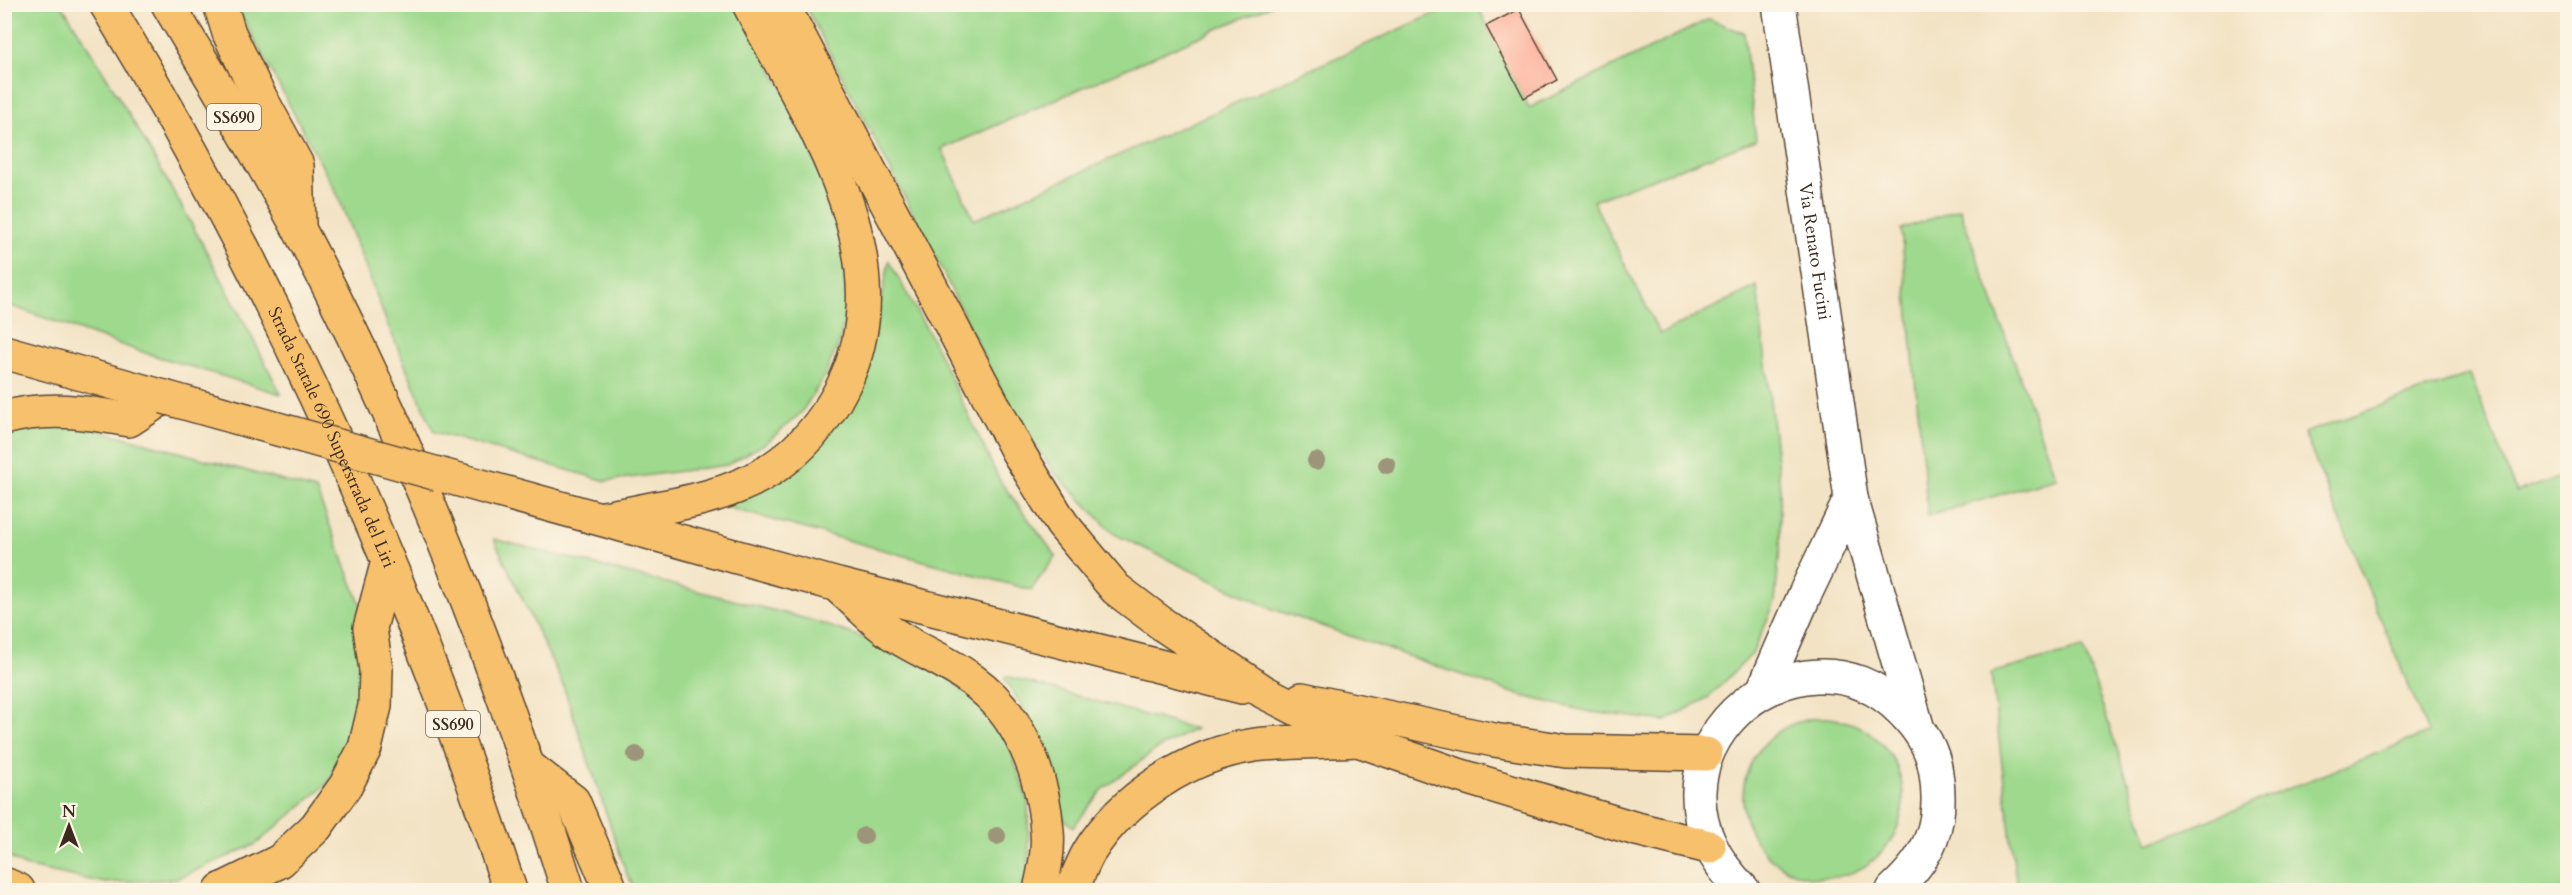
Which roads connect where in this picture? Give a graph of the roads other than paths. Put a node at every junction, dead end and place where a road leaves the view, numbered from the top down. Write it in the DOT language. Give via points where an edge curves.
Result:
graph roads {
  1 [pos="106,4"];
  2 [pos="168,4"];
  3 [pos="220,4"];
  4 [pos="749,4"];
  5 [pos="782,4"];
  6 [pos="1779,4"];
  7 [pos="299,229"];
  8 [pos="4,352"];
  9 [pos="164,397"];
  10 [pos="4,418"];
  11 [pos="1851,498"];
  12 [pos="598,519"];
  13 [pos="388,561"];
  14 [pos="838,585"];
  15 [pos="1763,691"];
  16 [pos="1264,692"];
  17 [pos="1917,726"];
  18 [pos="1358,740"];
  19 [pos="1706,754"];
  20 [pos="530,767"];
  21 [pos="1709,847"];
  22 [pos="4,884"];
  23 [pos="1909,884"];
  24 [pos="18,891"];
  25 [pos="221,891"];
  26 [pos="510,891"];
  27 [pos="568,891"];
  28 [pos="611,891"];
  29 [pos="1040,891"];
  30 [pos="1072,891"];
  31 [pos="1743,891"];
  1 -- 13 [label="highway, Strada Statale 690 Superstrada del Liri / SS690" via="234,232"];
  2 -- 7 [label="highway, SS690"];
  3 -- 7 [label="highway" via="254,86 297,165"];
  4 -- 12 [label="highway" via="833,167 856,230 866,291 852,369 831,410 807,441 769,471 682,502"];
  5 -- 16 [label="highway" via="976,375 1062,524 1116,589"];
  6 -- 11 [label="street, Via Renato Fucini"];
  7 -- 20 [label="highway, SS690" via="397,430"];
  8 -- 9 [label="highway"];
  9 -- 10 [label="highway" via="129,420 78,411"];
  9 -- 12 [label="highway, bridge"];
  11 -- 15 [label="street"];
  11 -- 17 [label="street, Via Renato Fucini"];
  12 -- 14 [label="highway"];
  13 -- 25 [label="highway" via="370,628 376,670 375,706 365,748 346,785 316,827 280,861"];
  13 -- 26 [label="highway, Strada Statale 690 Superstrada del Liri / SS690" via="474,781"];
  14 -- 16 [label="highway"];
  14 -- 29 [label="highway" via="892,634 975,681 999,705 1025,743 1041,787 1048,833"];
  15 -- 17 [label="street" via="1795,679 1830,677 1863,685 1893,701"];
  15 -- 19 [label="street" via="1739,707"];
  16 -- 18 [label="highway"];
  16 -- 19 [label="highway" via="1494,740 1566,751"];
  17 -- 23 [label="street" via="1934,760 1940,798 1934,836"];
  18 -- 21 [label="highway" via="1458,775 1652,834"];
  18 -- 30 [label="highway" via="1254,745 1173,775 1143,794 1102,835"];
  19 -- 21 [label="street" via="1699,796 1700,817"];
  20 -- 27 [label="highway, SS690"];
  20 -- 28 [label="highway" via="573,801"];
  21 -- 31 [label="street"];
  22 -- 24 [label="highway"];
}
